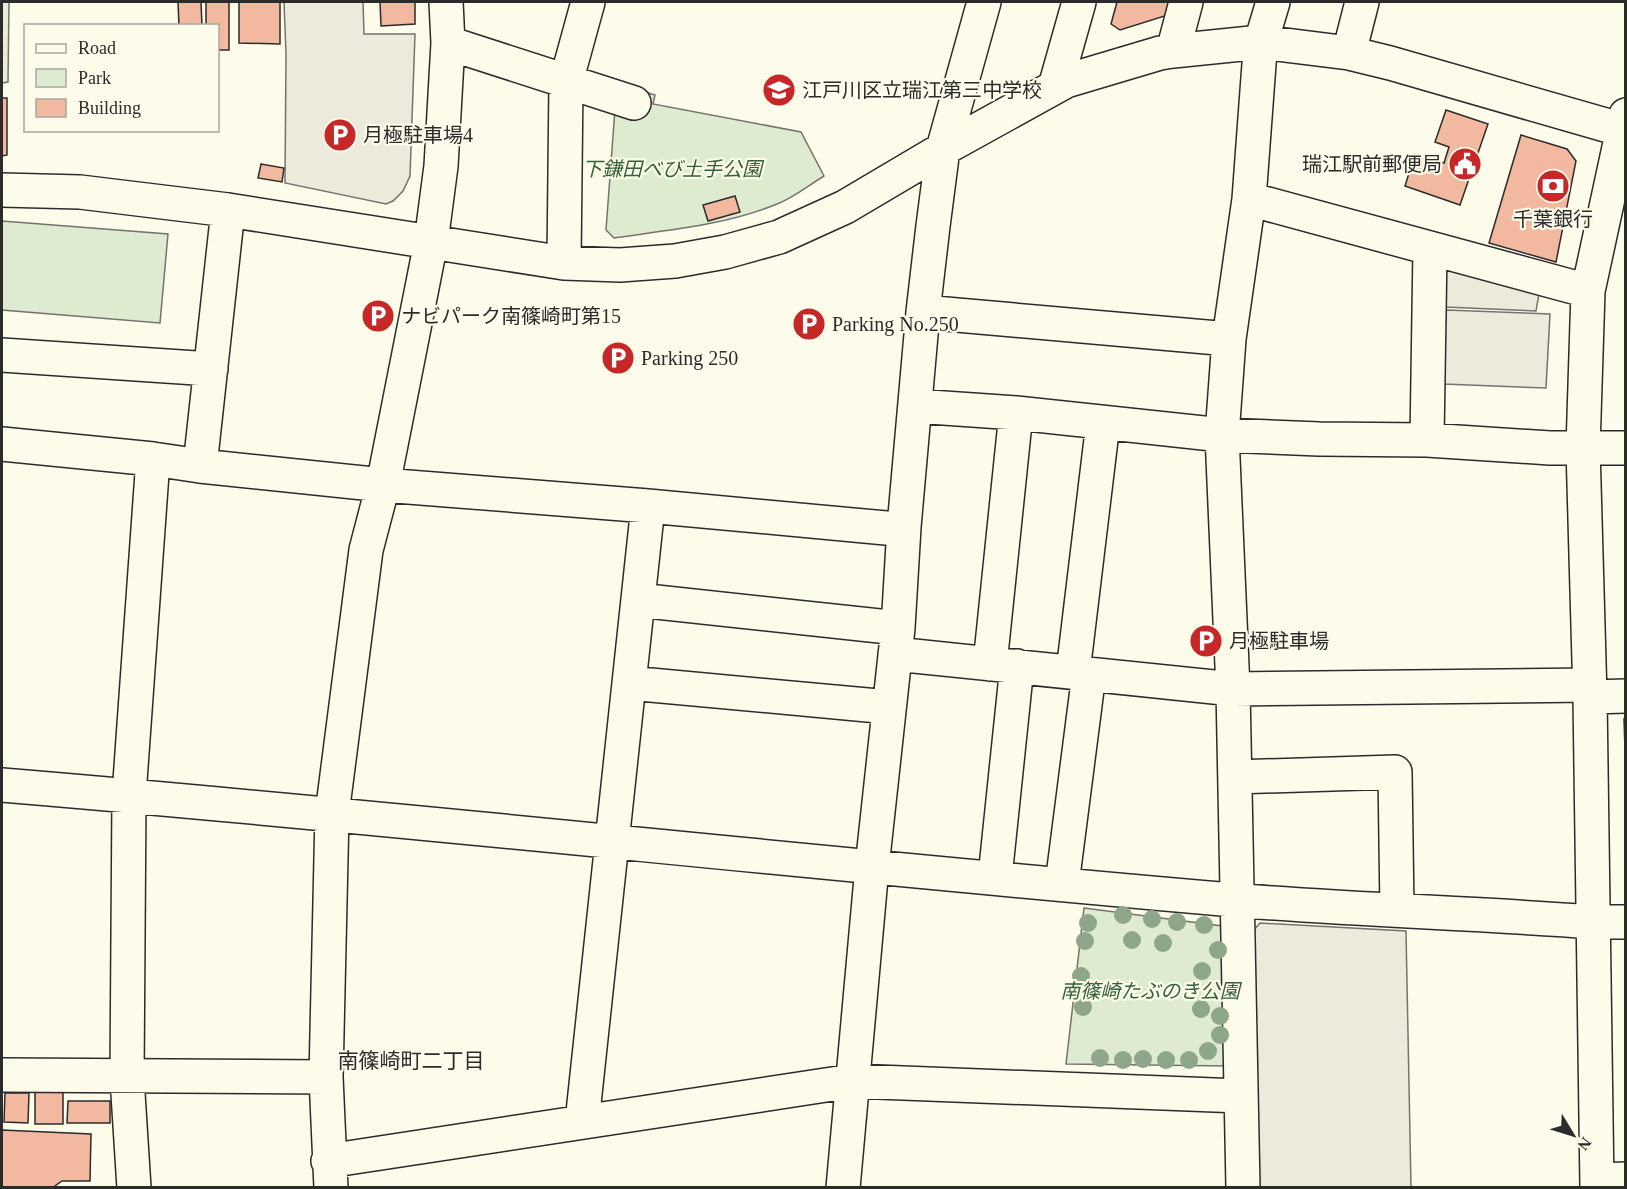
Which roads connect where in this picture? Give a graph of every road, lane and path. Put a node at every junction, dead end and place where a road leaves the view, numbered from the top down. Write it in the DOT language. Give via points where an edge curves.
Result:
graph roads {
  1 [pos="446,2"];
  2 [pos="588,2"];
  3 [pos="984,2"];
  4 [pos="1079,2"];
  5 [pos="1186,2"];
  6 [pos="1273,2"];
  7 [pos="1362,2"];
  8 [pos="1262,42"];
  9 [pos="448,43"];
  10 [pos="1173,51"];
  11 [pos="1349,53"];
  12 [pos="566,82"];
  13 [pos="1055,87"];
  14 [pos="634,103"];
  15 [pos="1624,125"];
  16 [pos="943,149"];
  17 [pos="2,190"];
  18 [pos="1249,199"];
  19 [pos="228,210"];
  20 [pos="431,242"];
  21 [pos="1430,249"];
  22 [pos="564,263"];
  23 [pos="1588,291"];
  24 [pos="923,312"];
  25 [pos="1229,339"];
  26 [pos="2,355"];
  27 [pos="211,369"];
  28 [pos="915,406"];
  29 [pos="1016,413"];
  30 [pos="1103,423"];
  31 [pos="1222,435"];
  32 [pos="1427,440"];
  33 [pos="2,444"];
  34 [pos="1583,448"];
  35 [pos="1626,448"];
  36 [pos="153,459"];
  37 [pos="200,466"];
  38 [pos="382,485"];
  39 [pos="648,506"];
  40 [pos="904,527"];
  41 [pos="638,600"];
  42 [pos="896,641"];
  43 [pos="1003,665"];
  44 [pos="1081,673"];
  45 [pos="629,683"];
  46 [pos="1233,689"];
  47 [pos="1590,691"];
  48 [pos="1626,696"];
  49 [pos="889,707"];
  50 [pos="1235,777"];
  51 [pos="2,785"];
  52 [pos="129,795"];
  53 [pos="332,814"];
  54 [pos="612,842"];
  55 [pos="872,867"];
  56 [pos="995,878"];
  57 [pos="1062,884"];
  58 [pos="1237,901"];
  59 [pos="1397,910"];
  60 [pos="1610,922"];
  61 [pos="2,1075"];
  62 [pos="127,1077"];
  63 [pos="326,1077"];
  64 [pos="852,1081"];
  65 [pos="1240,1096"];
  66 [pos="582,1122"];
  67 [pos="330,1174"];
  68 [pos="1606,1182"];
  69 [pos="134,1188"];
  70 [pos="843,1188"];
  71 [pos="1243,1188"];
  1 -- 9 [label="street"];
  2 -- 12 [label="street"];
  3 -- 16 [label="street"];
  4 -- 13 [label="street"];
  5 -- 10 [label="street"];
  6 -- 8 [label="street"];
  7 -- 11 [label="street"];
  8 -- 10 [label="street"];
  8 -- 11 [label="street"];
  8 -- 18 [label="street"];
  9 -- 12 [label="street"];
  9 -- 20 [label="street" via="441,166"];
  10 -- 13 [label="street"];
  11 -- 15 [label="street"];
  12 -- 14 [label="street"];
  12 -- 22 [label="street"];
  13 -- 16 [label="street"];
  15 -- 23 [label="street"];
  16 -- 22 [label="street" via="845,207 779,237 675,261 620,265"];
  16 -- 24 [label="street"];
  17 -- 19 [label="street" via="80,192"];
  18 -- 21 [label="street"];
  18 -- 25 [label="street"];
  19 -- 20 [label="street"];
  19 -- 27 [label="street"];
  20 -- 22 [label="street"];
  20 -- 38 [label="street"];
  21 -- 23 [label="street"];
  21 -- 32 [label="street"];
  23 -- 34 [label="street"];
  24 -- 25 [label="street"];
  24 -- 28 [label="street"];
  25 -- 31 [label="street"];
  26 -- 27 [label="street"];
  27 -- 37 [label="street"];
  28 -- 29 [label="street"];
  28 -- 40 [label="street"];
  29 -- 30 [label="street"];
  29 -- 43 [label="street"];
  30 -- 31 [label="street"];
  30 -- 44 [label="street"];
  31 -- 32 [label="street"];
  31 -- 46 [label="street"];
  32 -- 34 [label="street"];
  33 -- 36 [label="street"];
  34 -- 35 [label="street"];
  34 -- 47 [label="street"];
  36 -- 37 [label="street"];
  36 -- 52 [label="street"];
  37 -- 38 [label="street"];
  38 -- 39 [label="street"];
  38 -- 53 [label="street" via="366,550"];
  39 -- 40 [label="street"];
  39 -- 41 [label="street"];
  40 -- 42 [label="street"];
  41 -- 42 [label="street"];
  41 -- 45 [label="street"];
  42 -- 43 [label="street"];
  42 -- 49 [label="street"];
  43 -- 44 [label="street"];
  43 -- 56 [label="street"];
  44 -- 46 [label="street"];
  44 -- 57 [label="street"];
  45 -- 49 [label="street"];
  45 -- 54 [label="street"];
  46 -- 47 [label="street"];
  46 -- 50 [label="street"];
  47 -- 48 [label="street"];
  47 -- 60 [label="street"];
  49 -- 55 [label="street"];
  50 -- 58 [label="street"];
  50 -- 59 [label="street" via="1395,771"];
  51 -- 52 [label="street"];
  52 -- 53 [label="street"];
  52 -- 62 [label="street"];
  53 -- 54 [label="street"];
  53 -- 63 [label="street"];
  54 -- 55 [label="street"];
  54 -- 66 [label="street"];
  55 -- 56 [label="street"];
  55 -- 64 [label="street"];
  56 -- 57 [label="street"];
  57 -- 58 [label="street"];
  58 -- 59 [label="street"];
  58 -- 65 [label="street"];
  59 -- 60 [label="street"];
  60 -- 68 [label="street"];
  61 -- 62 [label="street"];
  62 -- 63 [label="street"];
  62 -- 69 [label="street"];
  63 -- 67 [label="street"];
  64 -- 65 [label="street"];
  64 -- 66 [label="street"];
  64 -- 70 [label="street"];
  65 -- 71 [label="street"];
  66 -- 67 [label="street"];
}
